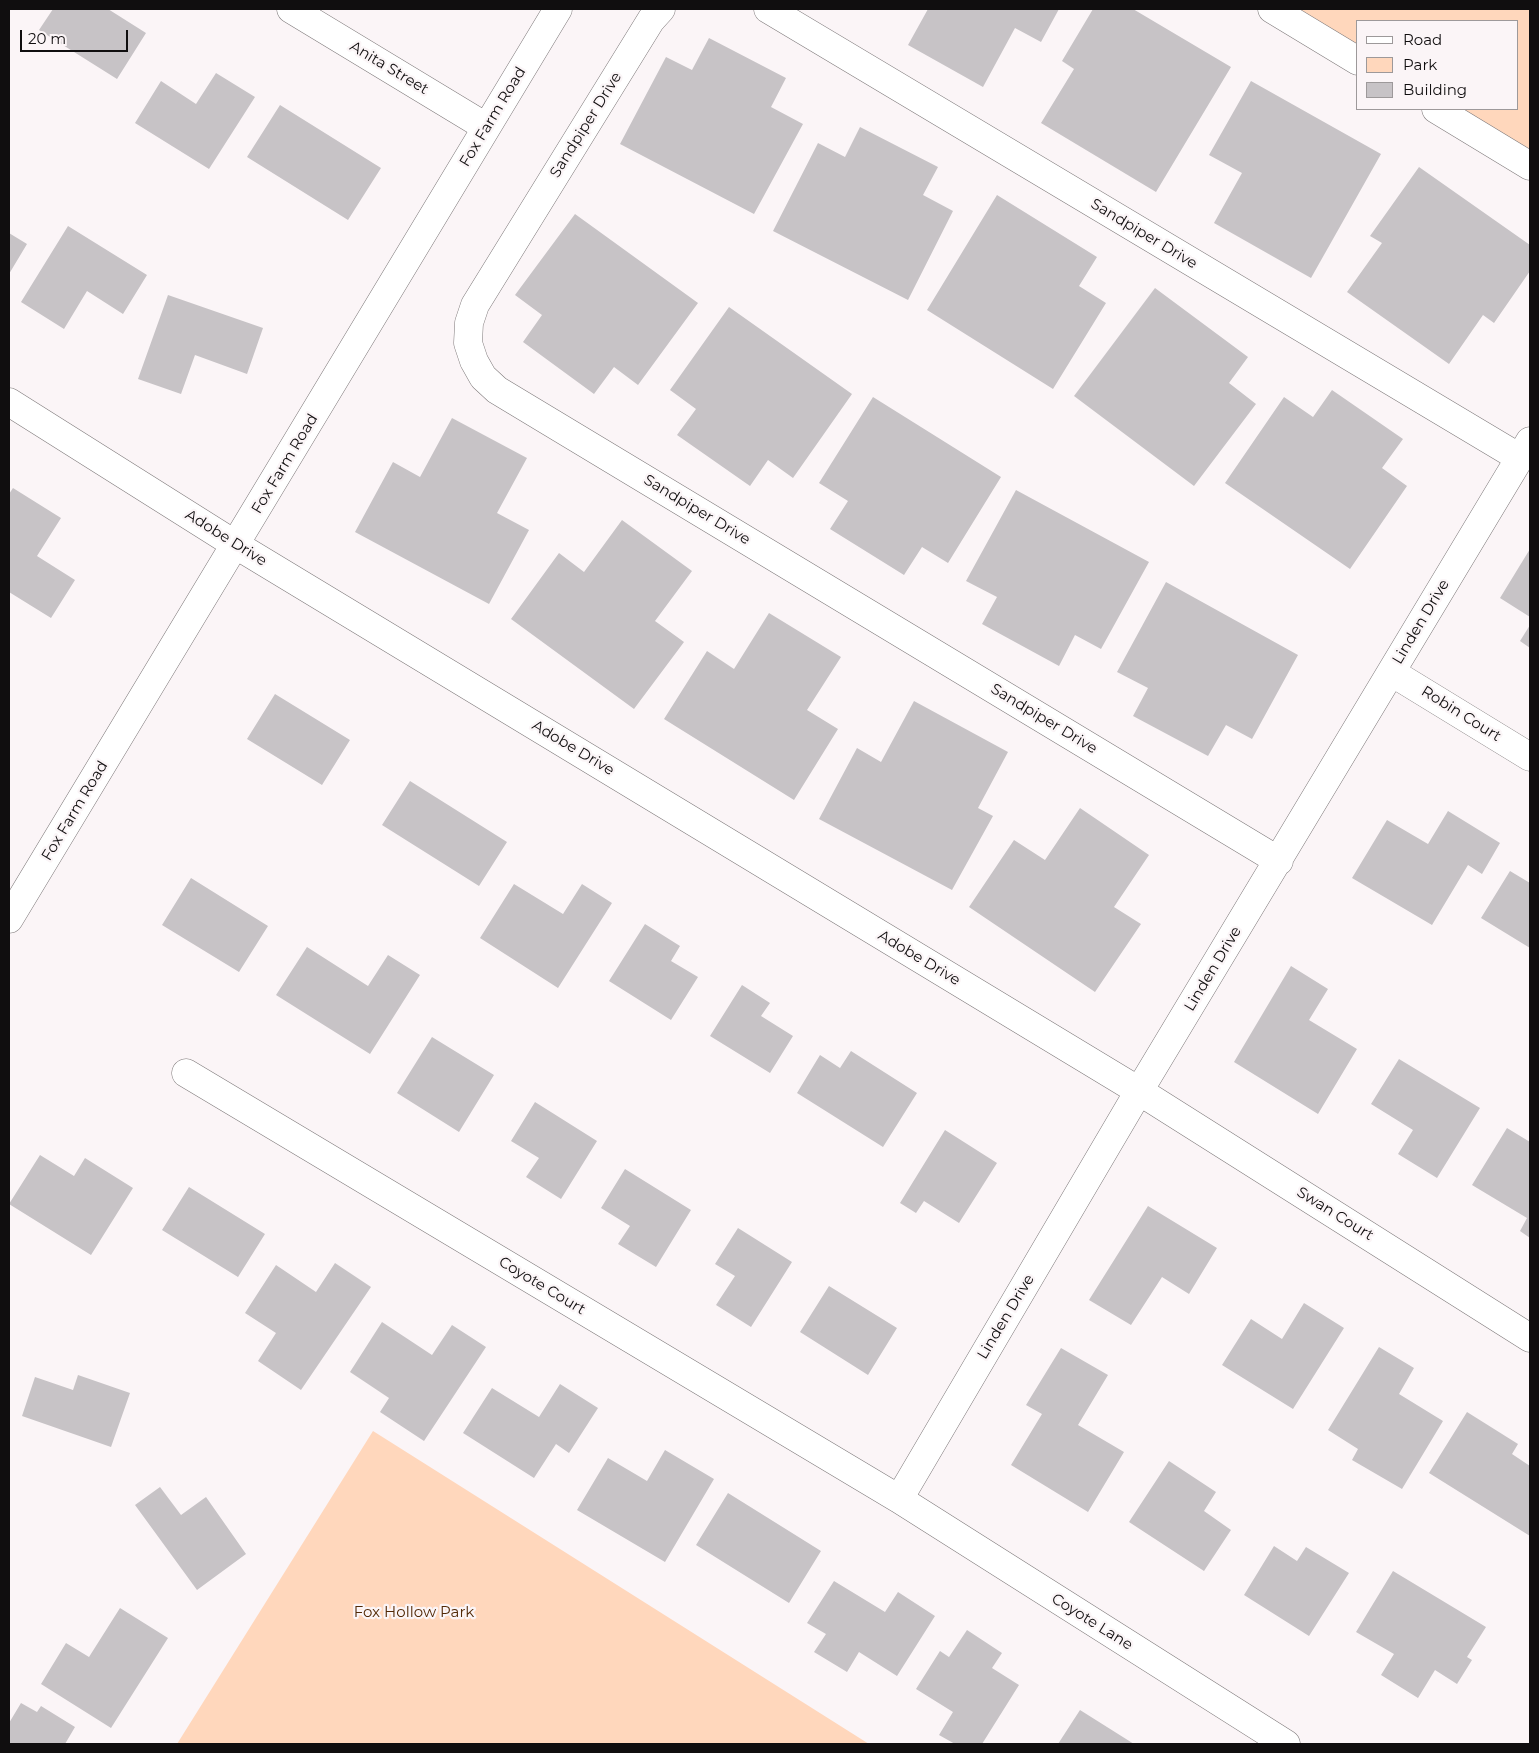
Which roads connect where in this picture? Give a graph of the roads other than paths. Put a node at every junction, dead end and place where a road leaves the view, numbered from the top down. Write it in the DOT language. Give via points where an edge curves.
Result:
graph roads {
  1 [pos="291,9"];
  2 [pos="558,9"];
  3 [pos="661,9"];
  4 [pos="768,9"];
  5 [pos="1272,9"];
  6 [pos="1356,60"];
  7 [pos="1438,110"];
  8 [pos="486,127"];
  9 [pos="1530,166"];
  10 [pos="9,402"];
  11 [pos="1525,450"];
  12 [pos="236,545"];
  13 [pos="1391,672"];
  14 [pos="1530,757"];
  15 [pos="1279,861"];
  16 [pos="9,919"];
  17 [pos="186,1072"];
  18 [pos="1139,1091"];
  19 [pos="1530,1338"];
  20 [pos="898,1499"];
  21 [pos="1286,1744"];
  1 -- 8 [label="street, Anita Street"];
  2 -- 8 [label="street, Fox Farm Road"];
  3 -- 15 [label="street, Sandpiper Drive" via="651,20 475,305 469,323 468,343 483,377 498,390"];
  4 -- 11 [label="street, Sandpiper Drive"];
  5 -- 6 [label="street"];
  7 -- 9 [label="street"];
  8 -- 12 [label="street, Fox Farm Road"];
  10 -- 12 [label="street, Adobe Drive"];
  11 -- 13 [label="street, Linden Drive"];
  12 -- 16 [label="street, Fox Farm Road"];
  12 -- 18 [label="street, Adobe Drive"];
  13 -- 14 [label="street, Robin Court"];
  13 -- 15 [label="street, Linden Drive"];
  15 -- 18 [label="street, Linden Drive"];
  17 -- 20 [label="street, Coyote Court"];
  18 -- 19 [label="street, Swan Court"];
  18 -- 20 [label="street, Linden Drive"];
  20 -- 21 [label="street, Coyote Lane"];
}
